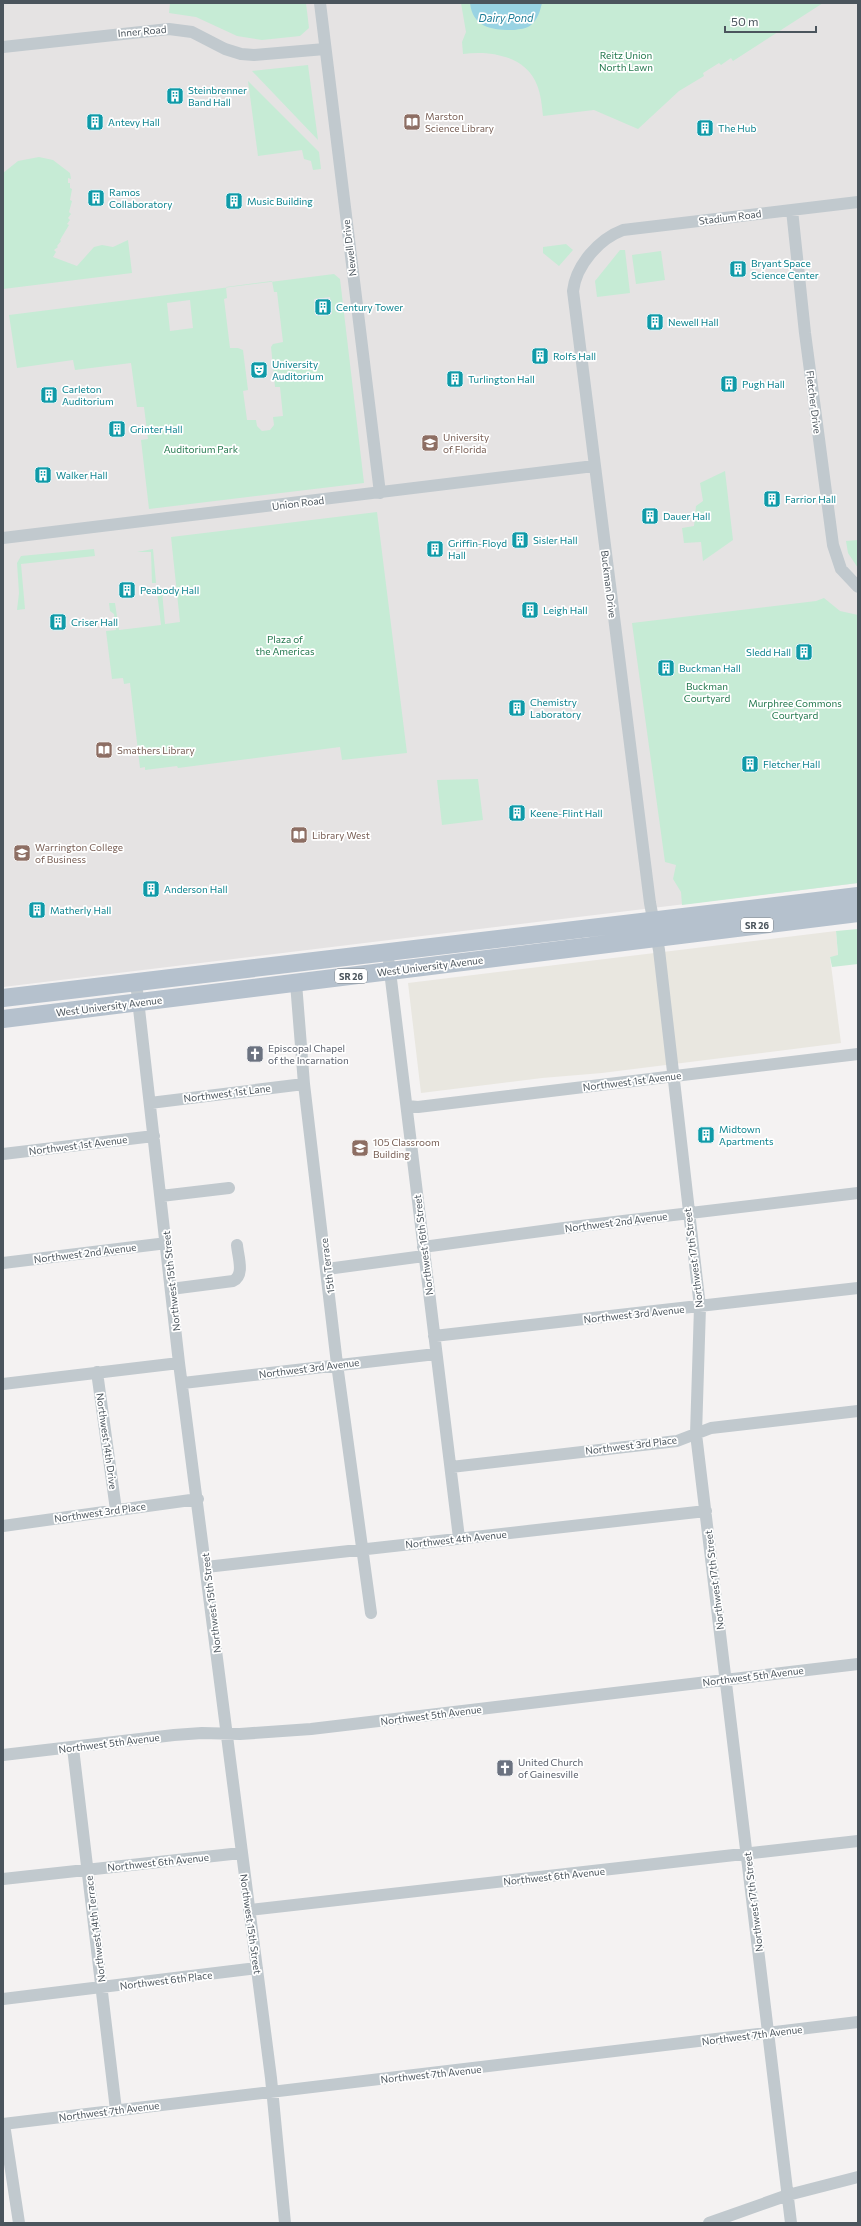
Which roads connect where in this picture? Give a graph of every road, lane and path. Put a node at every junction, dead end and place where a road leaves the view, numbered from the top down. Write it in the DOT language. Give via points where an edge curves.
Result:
graph roads {
  1 [pos="320,3"];
  2 [pos="3,47"];
  3 [pos="325,49"];
  4 [pos="858,202"];
  5 [pos="792,210"];
  6 [pos="605,239"];
  7 [pos="594,466"];
  8 [pos="380,493"];
  9 [pos="3,538"];
  10 [pos="858,587"];
  11 [pos="858,896"];
  12 [pos="858,913"];
  13 [pos="654,929"];
  14 [pos="387,952"];
  15 [pos="390,971"];
  16 [pos="136,982"];
  17 [pos="296,983"];
  18 [pos="3,998"];
  19 [pos="138,1003"];
  20 [pos="3,1019"];
  21 [pos="858,1054"];
  22 [pos="674,1076"];
  23 [pos="304,1084"];
  24 [pos="150,1102"];
  25 [pos="407,1106"];
  26 [pos="154,1136"];
  27 [pos="3,1154"];
  28 [pos="229,1188"];
  29 [pos="858,1193"];
  30 [pos="161,1196"];
  31 [pos="688,1213"];
  32 [pos="167,1243"];
  33 [pos="237,1245"];
  34 [pos="423,1252"];
  35 [pos="3,1263"];
  36 [pos="327,1269"];
  37 [pos="171,1288"];
  38 [pos="858,1288"];
  39 [pos="700,1307"];
  40 [pos="434,1336"];
  41 [pos="436,1354"];
  42 [pos="179,1363"];
  43 [pos="338,1364"];
  44 [pos="97,1372"];
  45 [pos="183,1383"];
  46 [pos="3,1384"];
  47 [pos="858,1411"];
  48 [pos="696,1434"];
  49 [pos="451,1467"];
  50 [pos="198,1499"];
  51 [pos="116,1510"];
  52 [pos="706,1511"];
  53 [pos="3,1526"];
  54 [pos="459,1538"];
  55 [pos="364,1548"];
  56 [pos="206,1567"];
  57 [pos="372,1614"];
  58 [pos="858,1664"];
  59 [pos="726,1679"];
  60 [pos="226,1734"];
  61 [pos="73,1748"];
  62 [pos="3,1755"];
  63 [pos="858,1841"];
  64 [pos="241,1853"];
  65 [pos="748,1853"];
  66 [pos="87,1870"];
  67 [pos="3,1880"];
  68 [pos="250,1910"];
  69 [pos="257,1968"];
  70 [pos="102,1987"];
  71 [pos="3,1999"];
  72 [pos="858,2022"];
  73 [pos="768,2032"];
  74 [pos="272,2091"];
  75 [pos="116,2110"];
  76 [pos="4,2124"];
  77 [pos="858,2177"];
  78 [pos="788,2195"];
  79 [pos="19,2223"];
  80 [pos="285,2223"];
  81 [pos="709,2223"];
  82 [pos="791,2223"];
  1 -- 3 [label="street, Newell Drive"];
  2 -- 3 [label="street, Inner Road" via="169,29 192,32 224,49 242,54"];
  3 -- 8 [label="street, Newell Drive"];
  4 -- 5 [label="street, Stadium Road"];
  5 -- 6 [label="street, Stadium Road" via="626,229"];
  5 -- 10 [label="street, Fletcher Drive" via="833,546 841,569"];
  6 -- 7 [label="street, Buckman Drive" via="582,266 573,292"];
  7 -- 8 [label="street, Union Road"];
  7 -- 13 [label="street, Buckman Drive"];
  8 -- 9 [label="street, Union Road"];
  11 -- 13 [label="main road, West University Avenue / SR 26"];
  12 -- 13 [label="main road, West University Avenue / SR 26"];
  13 -- 14 [label="main road, West University Avenue / SR 26"];
  13 -- 15 [label="main road, West University Avenue / SR 26"];
  13 -- 22 [label="street, Northwest 17th Street"];
  14 -- 15 [label="street, Northwest 16th Street"];
  14 -- 16 [label="main road, West University Avenue / SR 26"];
  15 -- 17 [label="main road, West University Avenue / SR 26"];
  15 -- 25 [label="street, Northwest 16th Street"];
  16 -- 18 [label="main road, West University Avenue / SR 26"];
  16 -- 19 [label="street, Northwest 15th Street"];
  17 -- 19 [label="main road, West University Avenue / SR 26"];
  17 -- 23 [label="street, 15th Terrace"];
  19 -- 20 [label="main road, West University Avenue / SR 26"];
  19 -- 24 [label="street, Northwest 15th Street"];
  21 -- 22 [label="street, Northwest 1st Avenue"];
  22 -- 25 [label="street, Northwest 1st Avenue" via="418,1107"];
  22 -- 31 [label="street, Northwest 17th Street"];
  23 -- 24 [label="street, Northwest 1st Lane"];
  23 -- 36 [label="street, 15th Terrace"];
  24 -- 26 [label="street, Northwest 15th Street"];
  25 -- 34 [label="street, Northwest 16th Street"];
  26 -- 27 [label="street, Northwest 1st Avenue"];
  26 -- 30 [label="street, Northwest 15th Street"];
  28 -- 30 [label="street"];
  29 -- 31 [label="street, Northwest 2nd Avenue"];
  30 -- 32 [label="street, Northwest 15th Street"];
  31 -- 34 [label="street, Northwest 2nd Avenue"];
  31 -- 39 [label="street, Northwest 17th Street"];
  32 -- 35 [label="street, Northwest 2nd Avenue"];
  32 -- 37 [label="street, Northwest 15th Street"];
  33 -- 37 [label="street" via="240,1274 238,1278 233,1281"];
  34 -- 36 [label="street, Northwest 2nd Avenue"];
  34 -- 40 [label="street, Northwest 16th Street"];
  36 -- 43 [label="street, 15th Terrace"];
  37 -- 42 [label="street, Northwest 15th Street"];
  38 -- 39 [label="street, Northwest 3rd Avenue"];
  39 -- 40 [label="street, Northwest 3rd Avenue"];
  39 -- 48 [label="street, Northwest 17th Street"];
  40 -- 41 [label="street, Northwest 16th Street"];
  41 -- 43 [label="street, Northwest 3rd Avenue"];
  41 -- 49 [label="street, Northwest 16th Street"];
  42 -- 44 [label="street"];
  42 -- 45 [label="street, Northwest 15th Street"];
  43 -- 45 [label="street, Northwest 3rd Avenue"];
  43 -- 55 [label="street, 15th Terrace"];
  44 -- 46 [label="street"];
  44 -- 51 [label="street, Northwest 14th Drive"];
  45 -- 50 [label="street, Northwest 15th Street"];
  47 -- 48 [label="street, Northwest 3rd Place" via="711,1428"];
  48 -- 49 [label="street, Northwest 3rd Place" via="677,1441"];
  48 -- 52 [label="street, Northwest 17th Street"];
  49 -- 54 [label="street, Northwest 16th Street"];
  50 -- 51 [label="street, Northwest 3rd Place"];
  50 -- 56 [label="street, Northwest 15th Street"];
  51 -- 53 [label="street, Northwest 3rd Place"];
  52 -- 54 [label="street, Northwest 4th Avenue"];
  52 -- 59 [label="street, Northwest 17th Street"];
  54 -- 55 [label="street, Northwest 4th Avenue"];
  55 -- 56 [label="street, Northwest 4th Avenue"];
  55 -- 57 [label="street, 15th Terrace"];
  56 -- 60 [label="street, Northwest 15th Street"];
  58 -- 59 [label="street, Northwest 5th Avenue"];
  59 -- 60 [label="street, Northwest 5th Avenue" via="319,1728"];
  59 -- 65 [label="street, Northwest 17th Street"];
  60 -- 61 [label="street, Northwest 5th Avenue" via="174,1735"];
  60 -- 64 [label="street, Northwest 15th Street"];
  61 -- 62 [label="street, Northwest 5th Avenue"];
  61 -- 66 [label="street, Northwest 14th Terrace"];
  63 -- 65 [label="street, Northwest 6th Avenue"];
  64 -- 66 [label="street, Northwest 6th Avenue"];
  64 -- 68 [label="street, Northwest 15th Street"];
  65 -- 68 [label="street, Northwest 6th Avenue"];
  65 -- 73 [label="street, Northwest 17th Street"];
  66 -- 67 [label="street, Northwest 6th Avenue"];
  66 -- 70 [label="street, Northwest 14th Terrace"];
  68 -- 69 [label="street, Northwest 15th Street"];
  69 -- 70 [label="street, Northwest 6th Place"];
  69 -- 74 [label="street, Northwest 15th Street"];
  70 -- 71 [label="street, Northwest 6th Place"];
  70 -- 75 [label="street, Northwest 14th Terrace"];
  72 -- 73 [label="street, Northwest 7th Avenue"];
  73 -- 74 [label="street, Northwest 7th Avenue" via="451,2072"];
  73 -- 78 [label="street, Northwest 17th Street"];
  74 -- 75 [label="street, Northwest 7th Avenue"];
  74 -- 80 [label="street, Northwest 15th Street"];
  75 -- 76 [label="street, Northwest 7th Avenue"];
  76 -- 79 [label="street"];
  77 -- 78 [label="street"];
  78 -- 81 [label="street"];
  78 -- 82 [label="street, Northwest 17th Street"];
}
